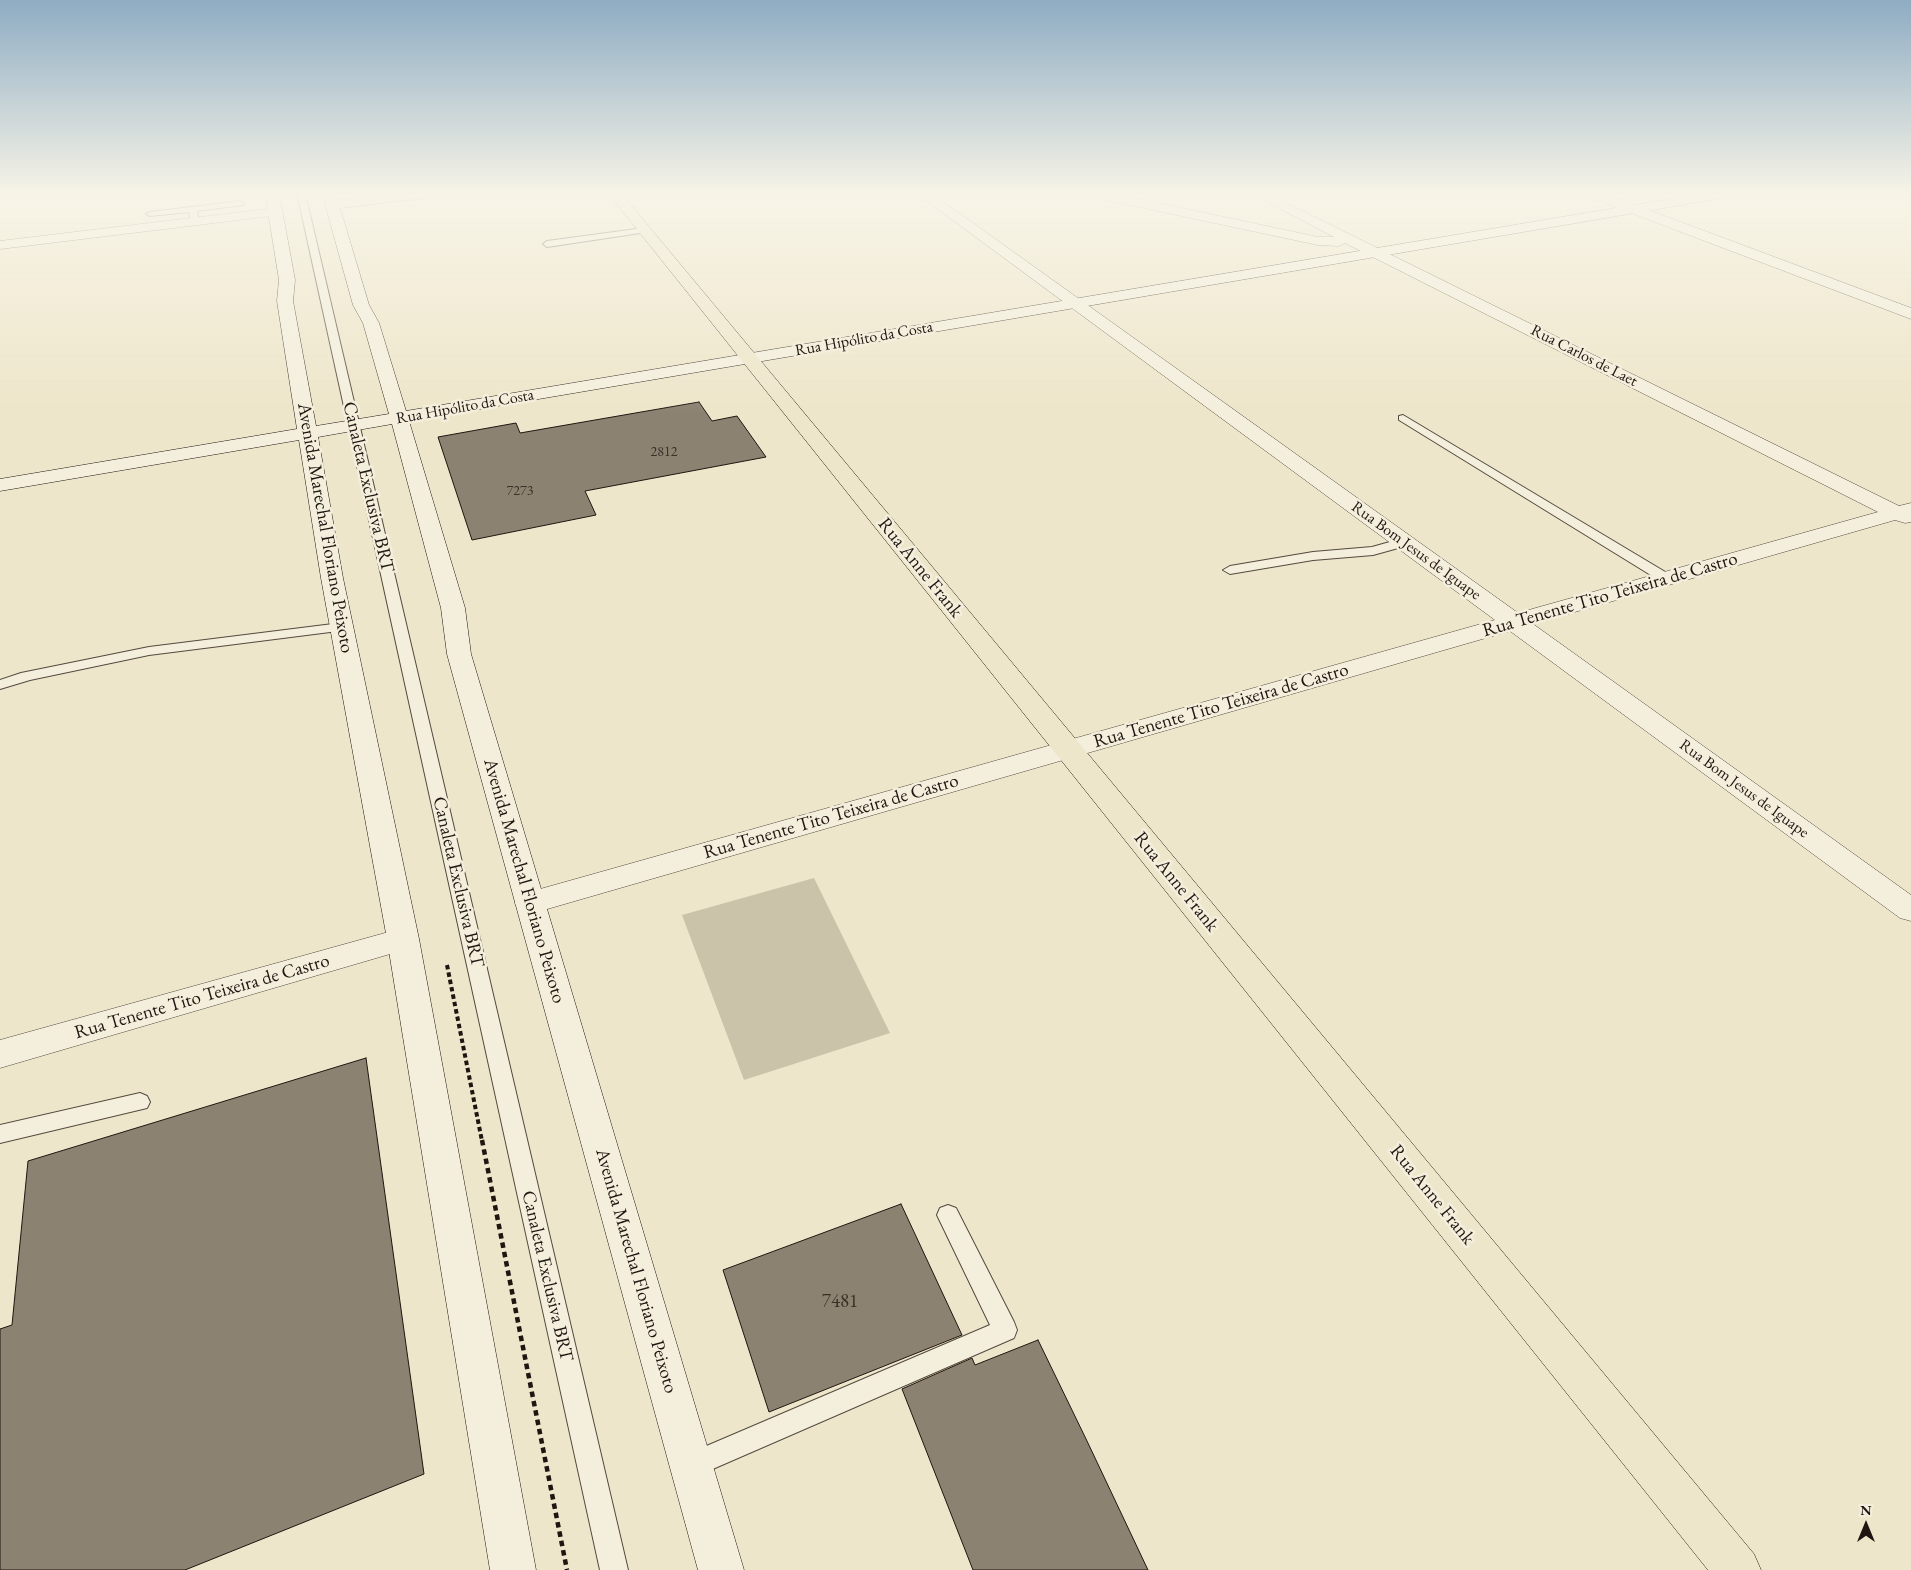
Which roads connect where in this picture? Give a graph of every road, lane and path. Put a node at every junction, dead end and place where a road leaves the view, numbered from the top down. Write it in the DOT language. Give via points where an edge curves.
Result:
graph roads {
  1 [pos="285,266"];
  2 [pos="318,266"];
  3 [pos="350,266"];
  4 [pos="674,266"];
  5 [pos="1022,266"];
  6 [pos="1297,266"];
  7 [pos="1403,266"];
  8 [pos="1785,266"];
  9 [pos="1074,304"];
  10 [pos="1911,314"];
  11 [pos="749,359"];
  12 [pos="399,418"];
  13 [pos="1404,418"];
  14 [pos="354,426"];
  15 [pos="309,433"];
  16 [pos="0,485"];
  17 [pos="1906,514"];
  18 [pos="1404,542"];
  19 [pos="1230,570"];
  20 [pos="1667,579"];
  21 [pos="1514,622"];
  22 [pos="341,627"];
  23 [pos="0,685"];
  24 [pos="1068,749"];
  25 [pos="530,903"];
  26 [pos="1911,910"];
  27 [pos="404,939"];
  28 [pos="446,963"];
  29 [pos="0,1054"];
  30 [pos="140,1102"];
  31 [pos="0,1134"];
  32 [pos="948,1214"];
  33 [pos="692,1465"];
  34 [pos="513,1570"];
  35 [pos="567,1570"];
  36 [pos="614,1570"];
  37 [pos="721,1570"];
  38 [pos="1738,1570"];
  1 -- 15 [label="street, Avenida Marechal Floriano Peixoto" via="285,302"];
  2 -- 14 [label="lane, Canaleta Exclusiva BRT"];
  3 -- 12 [label="street, Avenida Marechal Floriano Peixoto" via="361,305 372,323"];
  4 -- 11 [label="main road, Rua Anne Frank"];
  5 -- 9 [label="street, Rua Bom Jesus de Iguape"];
  6 -- 9 [label="street, Rua Hipólito da Costa"];
  7 -- 17 [label="street, Rua Carlos de Laet"];
  8 -- 10 [label="street"];
  9 -- 11 [label="street, Rua Hipólito da Costa"];
  9 -- 18 [label="street, Rua Bom Jesus de Iguape"];
  11 -- 12 [label="street, Rua Hipólito da Costa"];
  11 -- 24 [label="main road, Rua Anne Frank"];
  12 -- 14 [label="street, Rua Hipólito da Costa"];
  12 -- 25 [label="street, Avenida Marechal Floriano Peixoto" via="452,608 459,654"];
  13 -- 20 [label="lane"];
  14 -- 15 [label="street, Rua Hipólito da Costa"];
  14 -- 36 [label="lane, Canaleta Exclusiva BRT"];
  15 -- 16 [label="street, Rua Hipólito da Costa"];
  15 -- 22 [label="street, Avenida Marechal Floriano Peixoto"];
  17 -- 20 [label="street, Rua Tenente Tito Teixeira de Castro"];
  18 -- 19 [label="lane" via="1364,552 1313,556"];
  18 -- 21 [label="street, Rua Bom Jesus de Iguape"];
  20 -- 21 [label="street, Rua Tenente Tito Teixeira de Castro"];
  21 -- 24 [label="street, Rua Tenente Tito Teixeira de Castro"];
  21 -- 26 [label="street, Rua Bom Jesus de Iguape"];
  22 -- 23 [label="lane" via="149,650 26,676"];
  22 -- 27 [label="street, Avenida Marechal Floriano Peixoto"];
  24 -- 25 [label="street, Rua Tenente Tito Teixeira de Castro"];
  24 -- 38 [label="main road, Rua Anne Frank"];
  25 -- 33 [label="street, Avenida Marechal Floriano Peixoto"];
  27 -- 29 [label="street, Rua Tenente Tito Teixeira de Castro"];
  27 -- 34 [label="street, Avenida Marechal Floriano Peixoto"];
  28 -- 35 [label="path"];
  30 -- 31 [label="lane"];
  32 -- 33 [label="lane" via="1005,1330"];
  33 -- 37 [label="street, Avenida Marechal Floriano Peixoto"];
}
